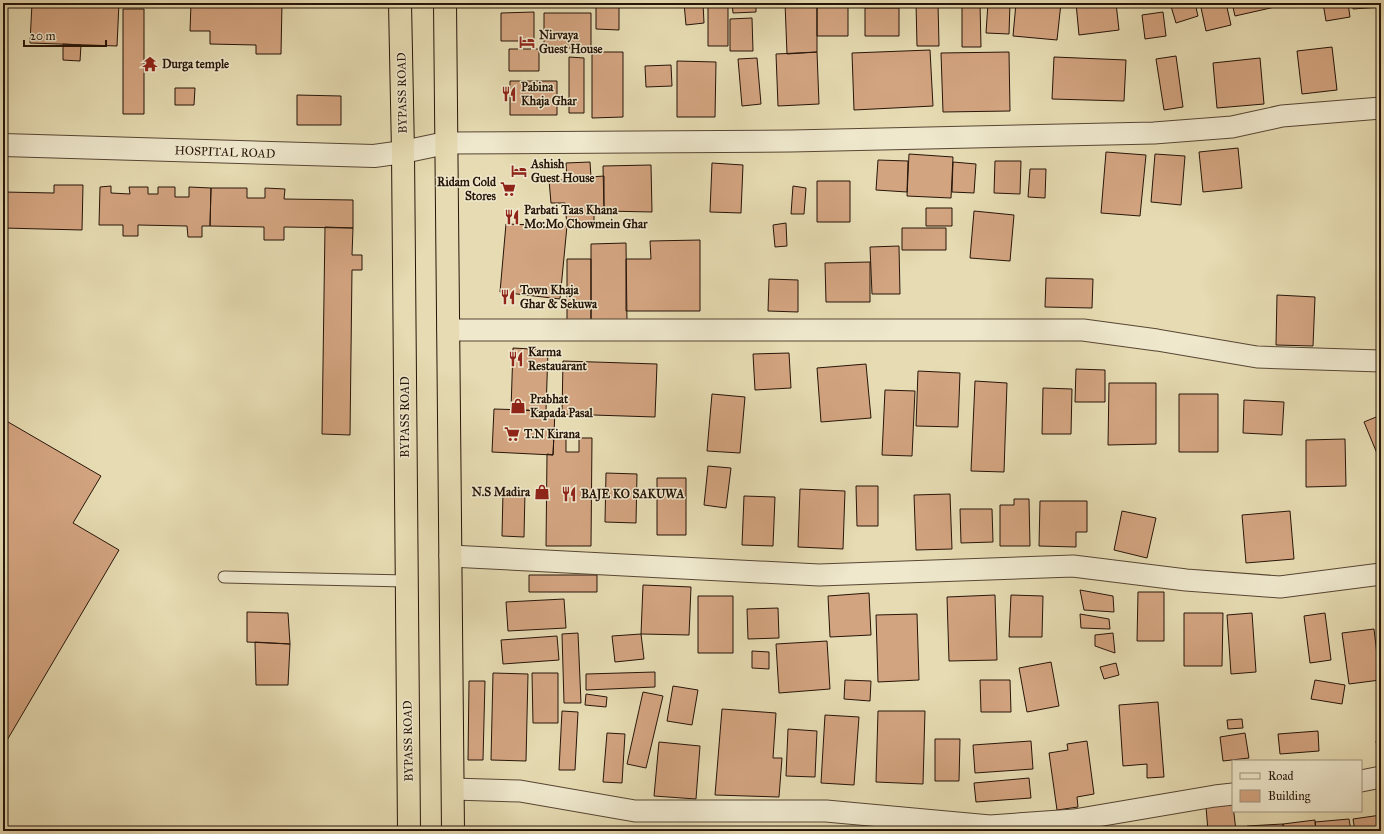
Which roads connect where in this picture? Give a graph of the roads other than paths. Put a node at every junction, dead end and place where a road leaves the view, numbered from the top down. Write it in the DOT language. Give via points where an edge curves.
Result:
graph roads {
  1 [pos="400,3"];
  2 [pos="445,3"];
  3 [pos="1381,108"];
  4 [pos="446,143"];
  5 [pos="3,145"];
  6 [pos="403,152"];
  7 [pos="448,330"];
  8 [pos="1381,362"];
  9 [pos="450,556"];
  10 [pos="1381,574"];
  11 [pos="224,577"];
  12 [pos="407,581"];
  13 [pos="1381,777"];
  14 [pos="1362,781"];
  15 [pos="453,789"];
  16 [pos="1232,794"];
  17 [pos="409,831"];
  18 [pos="453,831"];
  1 -- 6 [label="highway, BYPASS ROAD"];
  2 -- 4 [label="highway"];
  3 -- 4 [label="street" via="1282,116 1232,127 1154,133 791,141"];
  4 -- 6 [label="street, HOSPITAL ROAD"];
  4 -- 7 [label="highway"];
  5 -- 6 [label="street, HOSPITAL ROAD" via="374,156"];
  6 -- 12 [label="highway, BYPASS ROAD"];
  7 -- 8 [label="street" via="1083,330 1258,357"];
  7 -- 9 [label="highway"];
  9 -- 10 [label="street" via="819,575 1073,566 1186,580 1280,587"];
  9 -- 15 [label="highway"];
  11 -- 12 [label="lane"];
  12 -- 17 [label="highway, BYPASS ROAD"];
  13 -- 14 [label="street"];
  15 -- 16 [label="street" via="520,791 636,812 826,811 990,826 1074,820"];
  15 -- 18 [label="highway"];
}
